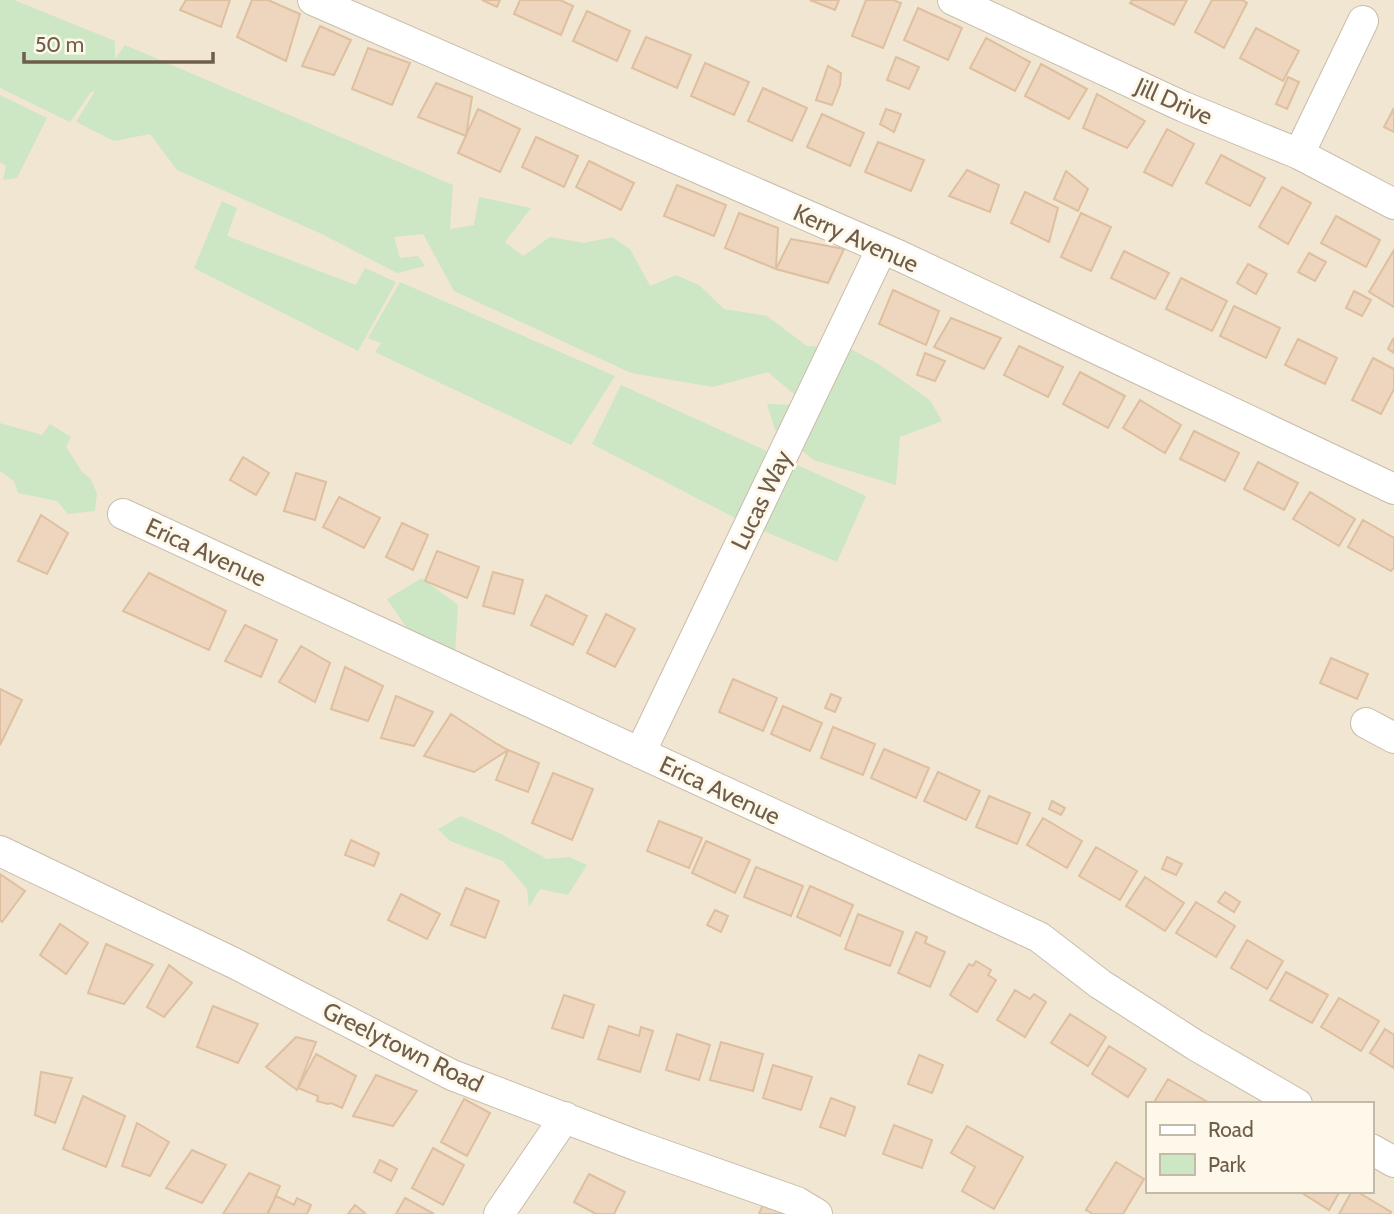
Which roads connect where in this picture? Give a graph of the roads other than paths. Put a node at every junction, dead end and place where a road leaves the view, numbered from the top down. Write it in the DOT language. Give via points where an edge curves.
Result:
graph roads {
  1 [pos="313,0"];
  2 [pos="953,0"];
  3 [pos="1363,21"];
  4 [pos="1299,154"];
  5 [pos="1394,204"];
  6 [pos="882,248"];
  7 [pos="1394,489"];
  8 [pos="123,513"];
  9 [pos="1366,723"];
  10 [pos="1394,738"];
  11 [pos="640,753"];
  12 [pos="0,851"];
  13 [pos="1294,1102"];
  14 [pos="565,1117"];
  15 [pos="1373,1150"];
  16 [pos="1394,1162"];
  17 [pos="499,1214"];
  18 [pos="817,1214"];
  1 -- 6 [label="street, Kerry Avenue"];
  2 -- 4 [label="street, Jill Drive" via="1184,107"];
  3 -- 4 [label="street"];
  4 -- 5 [label="street, Jill Drive"];
  6 -- 7 [label="street, Kerry Avenue"];
  6 -- 11 [label="street, Lucas Way"];
  8 -- 11 [label="street, Erica Avenue"];
  9 -- 10 [label="street"];
  11 -- 13 [label="street, Erica Avenue" via="1039,937 1100,984"];
  12 -- 14 [label="street, Greelytown Road" via="236,964 452,1075"];
  14 -- 17 [label="street"];
  14 -- 18 [label="street, Greelytown Road" via="796,1202"];
  15 -- 16 [label="street"];
}
